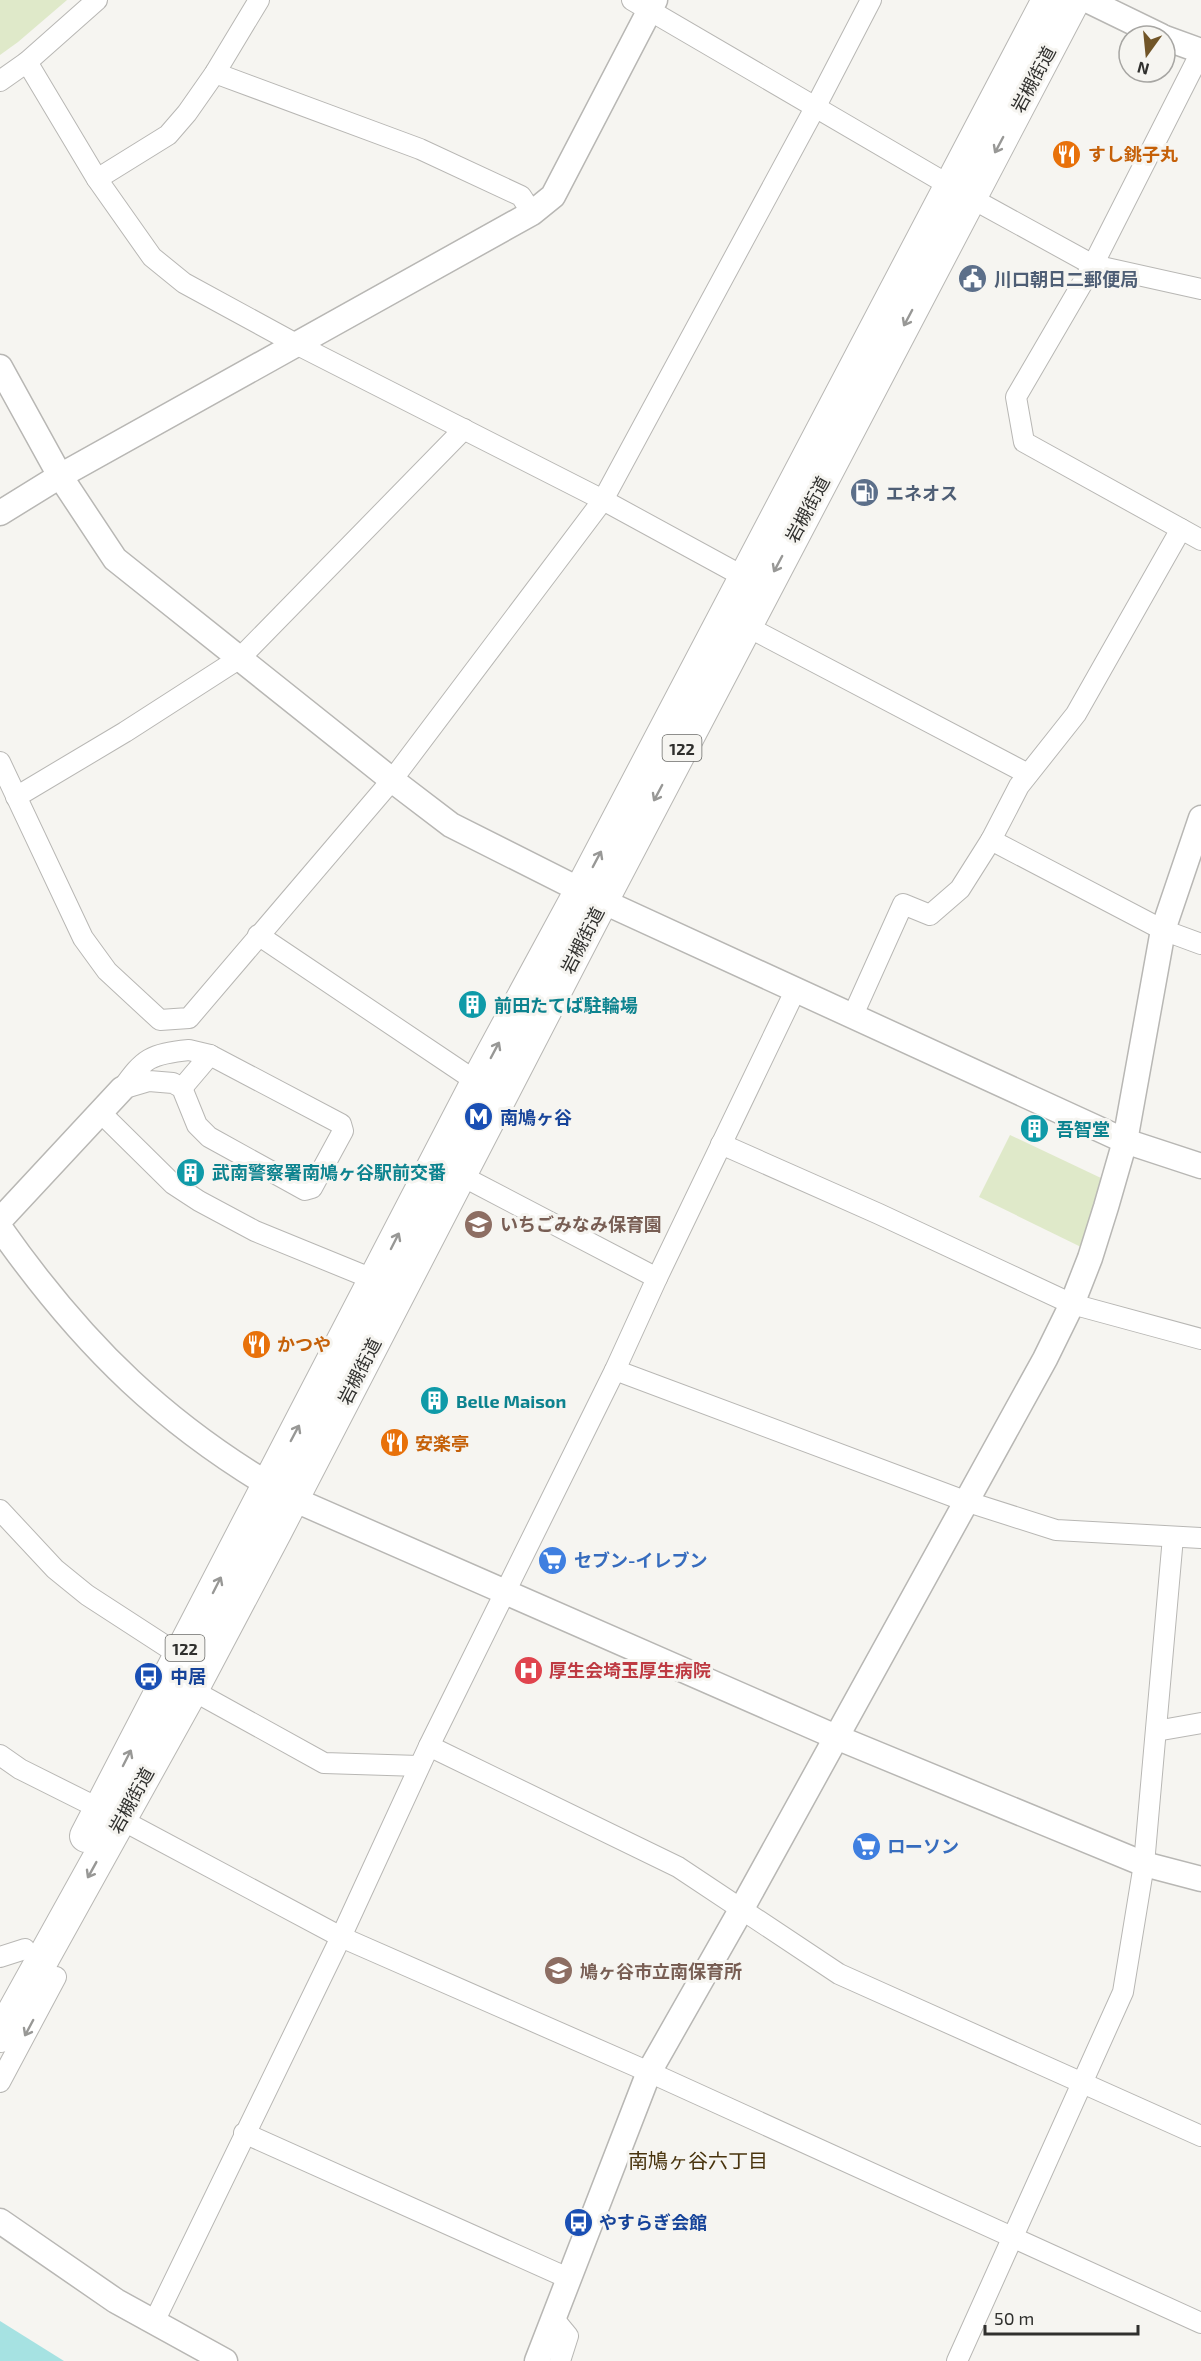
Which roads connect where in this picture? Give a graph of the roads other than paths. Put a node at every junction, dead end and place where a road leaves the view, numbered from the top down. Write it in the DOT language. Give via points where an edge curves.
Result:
graph roads {
  1 [pos="97,0"];
  2 [pos="259,0"];
  3 [pos="871,0"];
  4 [pos="1048,0"];
  5 [pos="1074,0"];
  6 [pos="1087,0"];
  7 [pos="646,3"];
  8 [pos="1136,24"];
  9 [pos="1177,42"];
  10 [pos="1201,51"];
  11 [pos="27,63"];
  12 [pos="214,73"];
  13 [pos="0,81"];
  14 [pos="816,106"];
  15 [pos="97,179"];
  16 [pos="962,192"];
  17 [pos="532,213"];
  18 [pos="1093,265"];
  19 [pos="1201,289"];
  20 [pos="296,345"];
  21 [pos="0,368"];
  22 [pos="464,429"];
  23 [pos="60,477"];
  24 [pos="603,500"];
  25 [pos="0,513"];
  26 [pos="1181,529"];
  27 [pos="1201,540"];
  28 [pos="746,578"];
  29 [pos="746,626"];
  30 [pos="240,658"];
  31 [pos="0,762"];
  32 [pos="1028,774"];
  33 [pos="392,780"];
  34 [pos="16,797"];
  35 [pos="1201,818"];
  36 [pos="991,840"];
  37 [pos="592,895"];
  38 [pos="1163,930"];
  39 [pos="258,935"];
  40 [pos="1201,944"];
  41 [pos="796,989"];
  42 [pos="853,1015"];
  43 [pos="210,1055"];
  44 [pos="477,1082"];
  45 [pos="182,1088"];
  46 [pos="122,1089"];
  47 [pos="101,1113"];
  48 [pos="1125,1141"];
  49 [pos="721,1144"];
  50 [pos="1201,1166"];
  51 [pos="460,1175"];
  52 [pos="0,1220"];
  53 [pos="0,1228"];
  54 [pos="657,1278"];
  55 [pos="375,1280"];
  56 [pos="1072,1304"];
  57 [pos="1201,1339"];
  58 [pos="615,1370"];
  59 [pos="280,1492"];
  60 [pos="965,1501"];
  61 [pos="0,1510"];
  62 [pos="1173,1537"];
  63 [pos="1201,1538"];
  64 [pos="505,1593"];
  65 [pos="181,1656"];
  66 [pos="192,1690"];
  67 [pos="1201,1723"];
  68 [pos="1156,1731"];
  69 [pos="836,1737"];
  70 [pos="429,1746"];
  71 [pos="0,1755"];
  72 [pos="419,1766"];
  73 [pos="110,1815"];
  74 [pos="1144,1864"];
  75 [pos="1201,1879"];
  76 [pos="741,1910"];
  77 [pos="341,1937"];
  78 [pos="12,1953"];
  79 [pos="56,1977"];
  80 [pos="0,1995"];
  81 [pos="0,2036"];
  82 [pos="649,2072"];
  83 [pos="0,2082"];
  84 [pos="1082,2082"];
  85 [pos="244,2133"];
  86 [pos="1201,2136"];
  87 [pos="0,2221"];
  88 [pos="1012,2237"];
  89 [pos="570,2279"];
  90 [pos="554,2319"];
  91 [pos="154,2322"];
  92 [pos="1201,2323"];
  93 [pos="225,2361"];
  94 [pos="537,2361"];
  95 [pos="560,2361"];
  96 [pos="957,2361"];
  1 -- 11 [label="street"];
  2 -- 12 [label="street"];
  3 -- 14 [label="street"];
  4 -- 16 [label="highway, 岩槻街道 / 122"];
  5 -- 16 [label="highway, 岩槻街道 / 122, one-way"];
  6 -- 8 [label="street"];
  7 -- 14 [label="street"];
  7 -- 17 [label="street" via="553,196"];
  9 -- 10 [label="street"];
  10 -- 18 [label="street"];
  11 -- 13 [label="street"];
  11 -- 15 [label="street"];
  12 -- 15 [label="street" via="168,135"];
  12 -- 17 [label="street" via="420,149 521,196"];
  14 -- 16 [label="street"];
  14 -- 24 [label="street"];
  15 -- 20 [label="street" via="152,257 184,283"];
  16 -- 18 [label="street"];
  16 -- 28 [label="highway, 岩槻街道 / 122"];
  16 -- 29 [label="highway, 岩槻街道 / 122, one-way"];
  17 -- 20 [label="street"];
  18 -- 19 [label="street"];
  18 -- 26 [label="street" via="1016,397 1024,442"];
  20 -- 22 [label="street"];
  20 -- 23 [label="street"];
  21 -- 23 [label="street"];
  22 -- 24 [label="street"];
  22 -- 30 [label="street"];
  23 -- 25 [label="street"];
  23 -- 30 [label="street" via="115,560"];
  24 -- 28 [label="street"];
  24 -- 33 [label="street"];
  26 -- 27 [label="street"];
  26 -- 32 [label="street" via="1076,714"];
  37 -- 28 [label="highway, 岩槻街道 / 122, one-way"];
  29 -- 32 [label="street"];
  29 -- 37 [label="highway, 岩槻街道 / 122, one-way"];
  30 -- 33 [label="street"];
  30 -- 34 [label="street"];
  31 -- 34 [label="street"];
  32 -- 36 [label="street"];
  33 -- 37 [label="street" via="451,825"];
  33 -- 39 [label="street"];
  34 -- 39 [label="street" via="83,938 107,971 160,1020 189,1018"];
  35 -- 38 [label="street"];
  36 -- 38 [label="street"];
  36 -- 42 [label="street" via="960,889 930,915 903,904"];
  37 -- 41 [label="street"];
  44 -- 37 [label="highway, 岩槻街道 / 122, one-way"];
  37 -- 51 [label="highway, 岩槻街道 / 122"];
  38 -- 40 [label="street"];
  38 -- 48 [label="street"];
  39 -- 44 [label="street"];
  41 -- 42 [label="street"];
  41 -- 49 [label="street"];
  42 -- 48 [label="street"];
  43 -- 45 [label="street"];
  43 -- 45 [label="street" via="341,1124 343,1131 312,1188 305,1190 209,1137 196,1125"];
  43 -- 46 [label="street" via="189,1050 155,1056 139,1066"];
  55 -- 44 [label="highway, 岩槻街道 / 122, one-way"];
  45 -- 46 [label="street" via="156,1081"];
  46 -- 47 [label="street"];
  47 -- 52 [label="street"];
  47 -- 55 [label="street" via="173,1184 199,1201 255,1231"];
  48 -- 50 [label="street"];
  48 -- 56 [label="street"];
  49 -- 54 [label="street"];
  49 -- 56 [label="street"];
  51 -- 54 [label="street"];
  51 -- 59 [label="highway, 岩槻街道 / 122"];
  53 -- 59 [label="street" via="77,1329 118,1371 167,1416"];
  54 -- 58 [label="street"];
  59 -- 55 [label="highway, 岩槻街道 / 122, one-way"];
  56 -- 57 [label="street"];
  56 -- 60 [label="street"];
  58 -- 60 [label="street"];
  58 -- 64 [label="street"];
  59 -- 64 [label="street"];
  65 -- 59 [label="highway, 岩槻街道 / 122, one-way"];
  59 -- 66 [label="highway, 岩槻街道 / 122"];
  60 -- 62 [label="street" via="1056,1530"];
  60 -- 69 [label="street"];
  61 -- 65 [label="street" via="55,1569 87,1595"];
  62 -- 63 [label="street"];
  62 -- 68 [label="street"];
  64 -- 69 [label="street"];
  64 -- 70 [label="street"];
  73 -- 65 [label="highway, 岩槻街道 / 122, one-way"];
  66 -- 72 [label="street" via="324,1763"];
  66 -- 73 [label="highway, 岩槻街道 / 122"];
  67 -- 68 [label="street"];
  68 -- 74 [label="street"];
  69 -- 74 [label="street"];
  69 -- 76 [label="street"];
  70 -- 72 [label="street"];
  70 -- 76 [label="street" via="678,1867"];
  71 -- 73 [label="street"];
  72 -- 77 [label="street"];
  73 -- 77 [label="street"];
  73 -- 78 [label="highway, 岩槻街道 / 122"];
  73 -- 81 [label="highway, 岩槻街道 / 122, one-way"];
  74 -- 75 [label="street"];
  74 -- 84 [label="street" via="1123,1992"];
  76 -- 82 [label="street"];
  76 -- 84 [label="street" via="838,1974"];
  77 -- 82 [label="street"];
  77 -- 85 [label="street"];
  78 -- 80 [label="highway, 岩槻街道 / 122"];
  79 -- 83 [label="street, one-way"];
  82 -- 88 [label="street"];
  82 -- 89 [label="street"];
  84 -- 86 [label="street"];
  84 -- 88 [label="street"];
  85 -- 89 [label="street"];
  85 -- 91 [label="street"];
  87 -- 91 [label="street"];
  88 -- 92 [label="street"];
  88 -- 96 [label="street"];
  89 -- 90 [label="street"];
  90 -- 94 [label="street"];
  90 -- 95 [label="street" via="568,2336"];
  91 -- 93 [label="street"];
}
